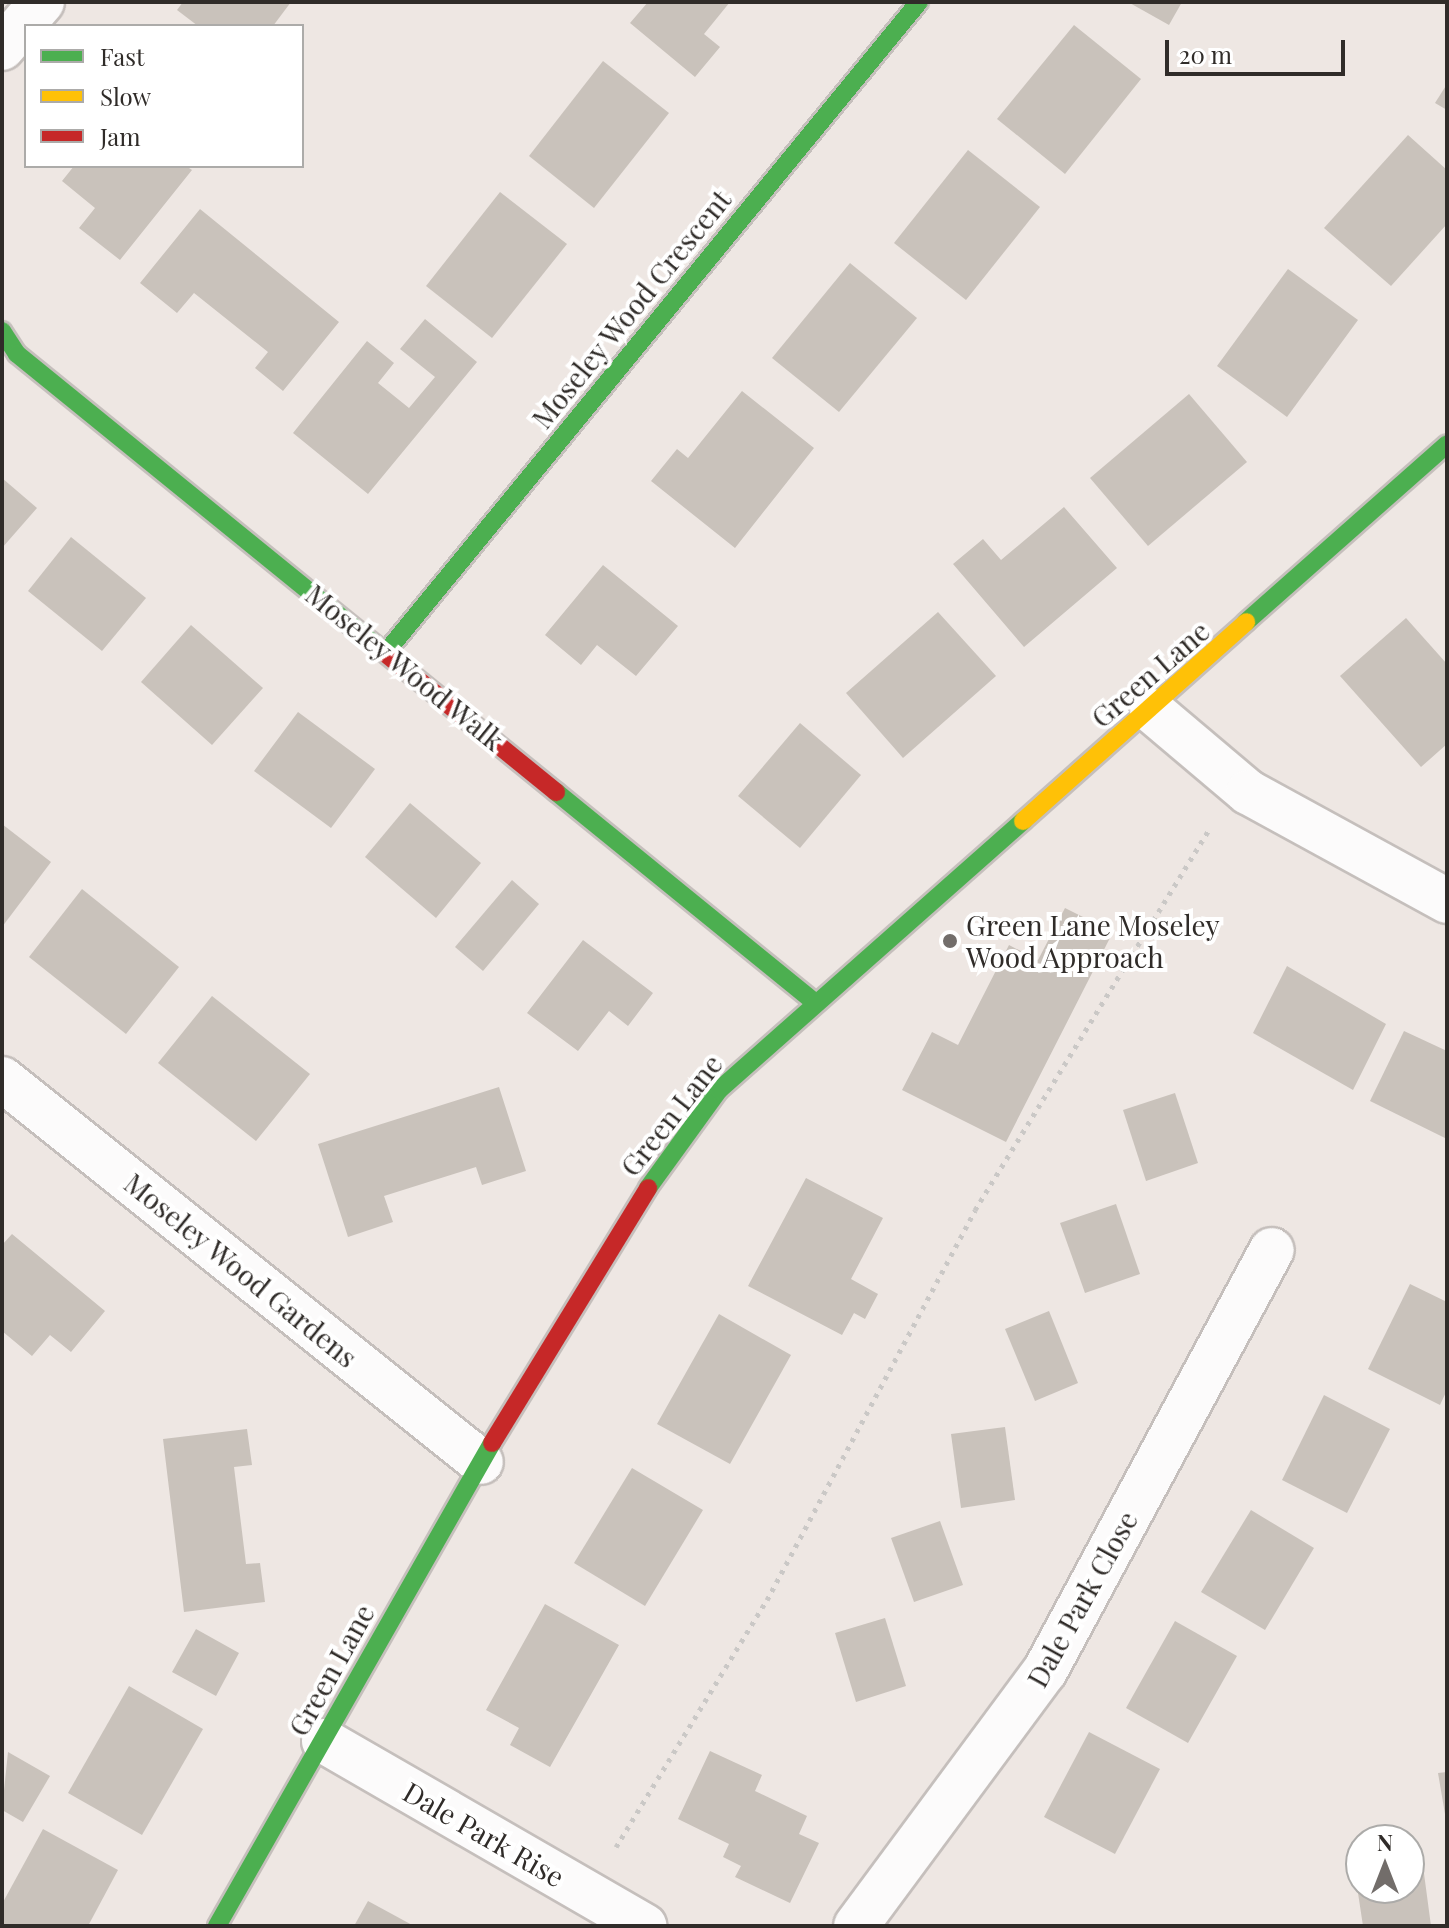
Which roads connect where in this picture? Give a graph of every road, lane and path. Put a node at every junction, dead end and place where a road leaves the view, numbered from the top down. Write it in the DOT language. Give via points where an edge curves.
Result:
graph roads {
  1 [pos="42,2"];
  2 [pos="919,2"];
  3 [pos="2,48"];
  4 [pos="2,331"];
  5 [pos="1447,444"];
  6 [pos="387,651"];
  7 [pos="1152,711"];
  8 [pos="1238,785"];
  9 [pos="1447,901"];
  10 [pos="813,1001"];
  11 [pos="2,1079"];
  12 [pos="1272,1250"];
  13 [pos="481,1462"];
  14 [pos="324,1741"];
  15 [pos="587,1893"];
  16 [pos="217,1926"];
  17 [pos="644,1926"];
  18 [pos="856,1926"];
  1 -- 3 [label="street"];
  2 -- 6 [label="street, Moseley Wood Crescent"];
  4 -- 6 [label="street, Moseley Wood Walk" via="17,354"];
  5 -- 7 [label="street, Green Lane"];
  6 -- 10 [label="street, Moseley Wood Walk"];
  7 -- 8 [label="street"];
  7 -- 10 [label="street, Green Lane"];
  8 -- 9 [label="street"];
  8 -- 15 [label="path" via="983,1196 767,1600"];
  10 -- 13 [label="street, Green Lane" via="719,1090 653,1180"];
  11 -- 13 [label="street, Moseley Wood Gardens"];
  12 -- 18 [label="street, Dale Park Close" via="1045,1671"];
  13 -- 14 [label="street, Green Lane"];
  14 -- 15 [label="street, Dale Park Rise"];
  14 -- 16 [label="street, Green Lane"];
  15 -- 17 [label="street, Dale Park Rise"];
}
